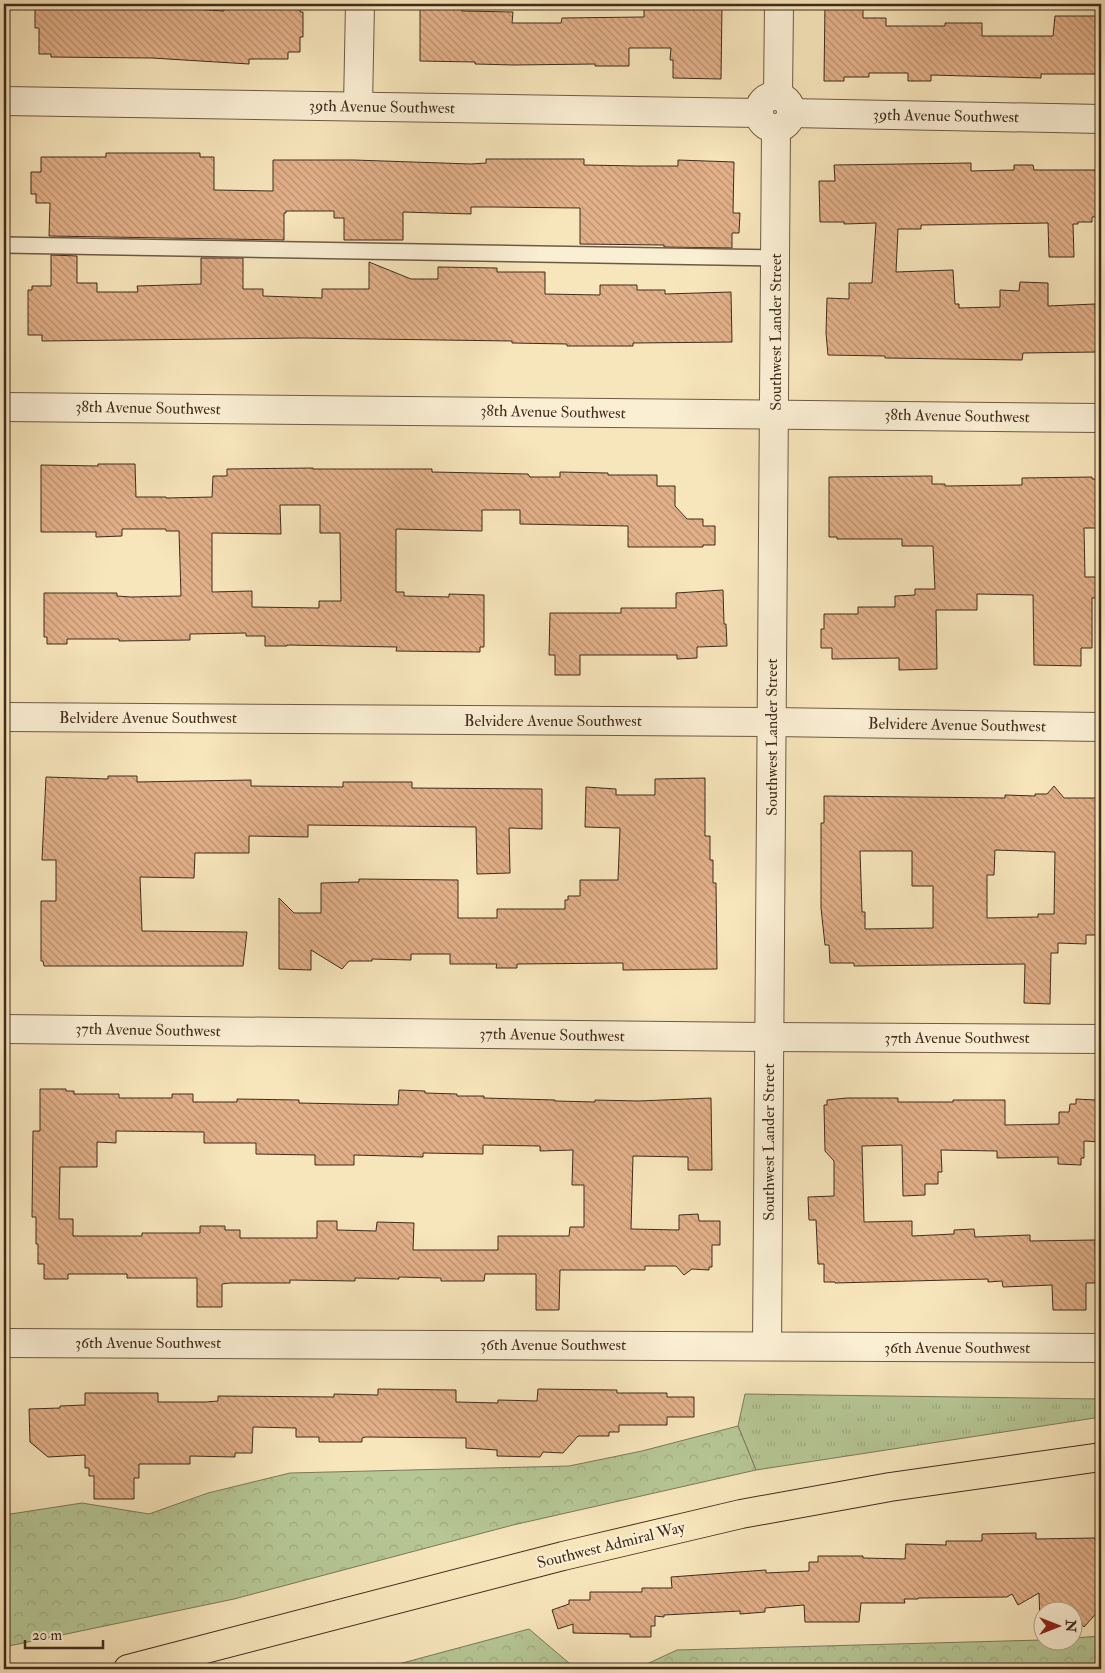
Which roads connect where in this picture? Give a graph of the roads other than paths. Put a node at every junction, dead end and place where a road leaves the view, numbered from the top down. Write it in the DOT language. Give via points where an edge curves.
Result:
graph roads {
  1 [pos="360,4"];
  2 [pos="779,4"];
  3 [pos="4,101"];
  4 [pos="358,106"];
  5 [pos="776,112"];
  6 [pos="1101,119"];
  7 [pos="4,245"];
  8 [pos="776,258"];
  9 [pos="4,407"];
  10 [pos="775,414"];
  11 [pos="1101,418"];
  12 [pos="4,717"];
  13 [pos="773,722"];
  14 [pos="1101,727"];
  15 [pos="4,1029"];
  16 [pos="770,1037"];
  17 [pos="1101,1039"];
  18 [pos="4,1343"];
  19 [pos="767,1346"];
  20 [pos="1101,1348"];
  21 [pos="1101,1456"];
  22 [pos="128,1669"];
  1 -- 4 [label="street"];
  2 -- 5 [label="street, Southwest Lander Street"];
  3 -- 4 [label="street, 39th Avenue Southwest"];
  4 -- 5 [label="street, 39th Avenue Southwest"];
  5 -- 6 [label="street, 39th Avenue Southwest"];
  5 -- 8 [label="street, Southwest Lander Street"];
  7 -- 8 [label="lane"];
  8 -- 10 [label="street, Southwest Lander Street"];
  9 -- 10 [label="street, 38th Avenue Southwest"];
  10 -- 11 [label="street, 38th Avenue Southwest"];
  10 -- 13 [label="street, Southwest Lander Street"];
  12 -- 13 [label="street, Belvidere Avenue Southwest"];
  13 -- 14 [label="street, Belvidere Avenue Southwest"];
  13 -- 16 [label="street, Southwest Lander Street"];
  15 -- 16 [label="street, 37th Avenue Southwest"];
  16 -- 17 [label="street, 37th Avenue Southwest"];
  16 -- 19 [label="street, Southwest Lander Street"];
  18 -- 19 [label="street, 36th Avenue Southwest"];
  19 -- 20 [label="street, 36th Avenue Southwest"];
  21 -- 22 [label="main road, Southwest Admiral Way" via="890,1487 741,1514 563,1556"];
}
